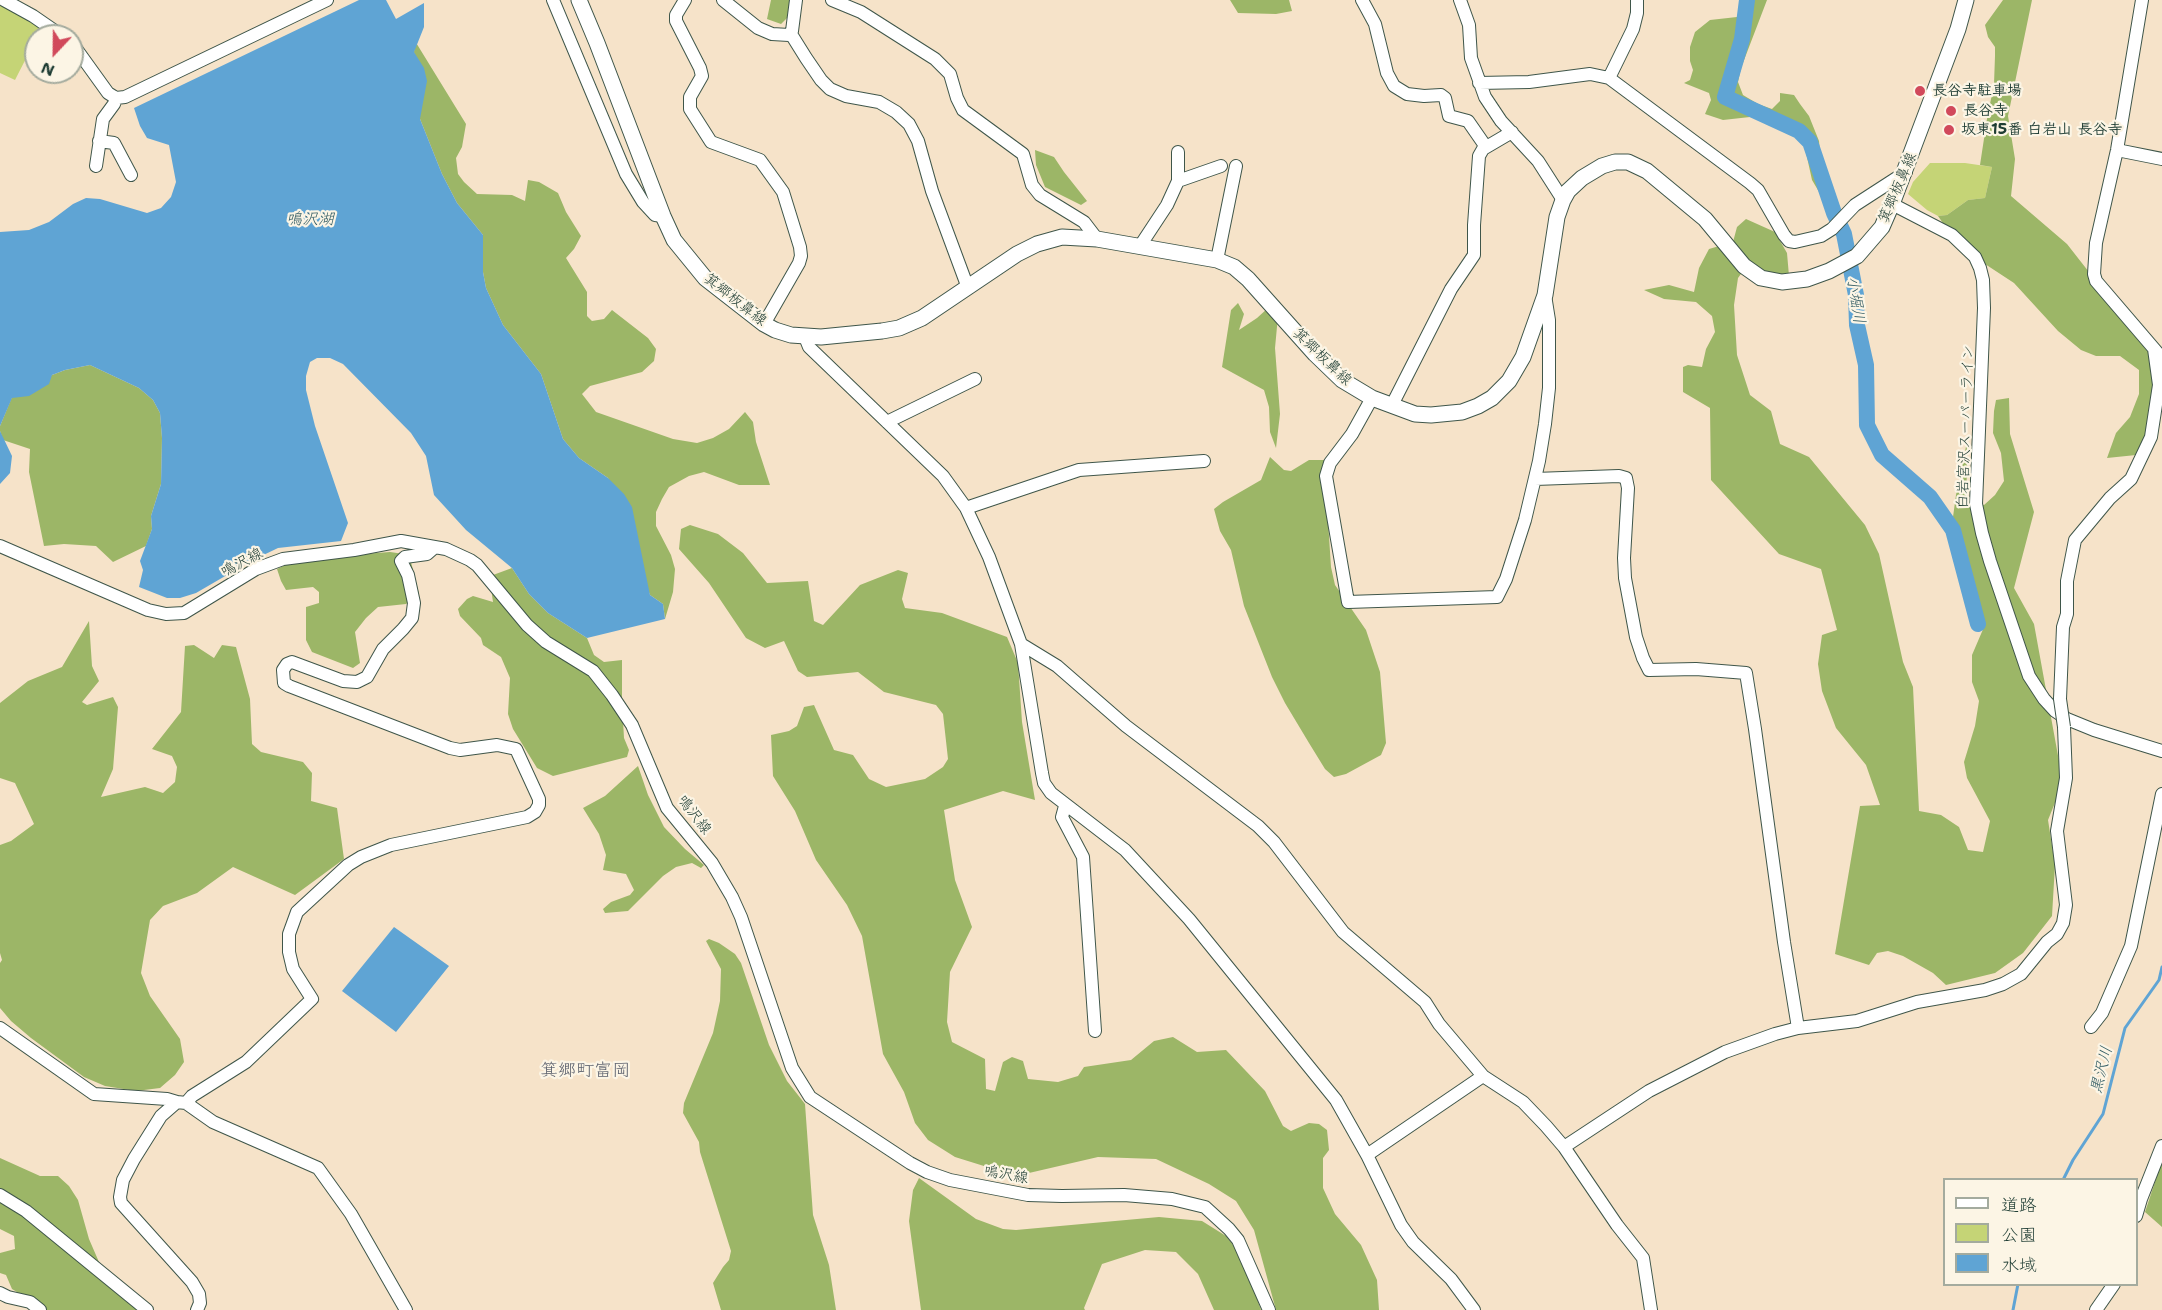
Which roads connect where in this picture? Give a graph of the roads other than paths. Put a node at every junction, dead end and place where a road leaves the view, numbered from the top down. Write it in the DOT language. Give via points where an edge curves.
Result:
graph roads {
  1 [pos="4,0"];
  2 [pos="327,0"];
  3 [pos="553,0"];
  4 [pos="579,0"];
  5 [pos="685,0"];
  6 [pos="723,0"];
  7 [pos="796,0"];
  8 [pos="832,0"];
  9 [pos="1362,0"];
  10 [pos="1460,0"];
  11 [pos="1637,0"];
  12 [pos="1966,0"];
  13 [pos="2142,0"];
  14 [pos="45,24"];
  15 [pos="791,34"];
  16 [pos="84,60"];
  17 [pos="1609,78"];
  18 [pos="1479,83"];
  19 [pos="116,98"];
  20 [pos="1512,132"];
  21 [pos="99,141"];
  22 [pos="1486,147"];
  23 [pos="2117,150"];
  24 [pos="1178,152"];
  25 [pos="2162,159"];
  26 [pos="96,166"];
  27 [pos="1221,166"];
  28 [pos="1236,166"];
  29 [pos="1906,172"];
  30 [pos="131,175"];
  31 [pos="1178,182"];
  32 [pos="1563,200"];
  33 [pos="1892,204"];
  34 [pos="663,216"];
  35 [pos="1097,238"];
  36 [pos="1140,246"];
  37 [pos="1217,260"];
  38 [pos="968,288"];
  39 [pos="1545,295"];
  40 [pos="764,324"];
  41 [pos="806,337"];
  42 [pos="2158,354"];
  43 [pos="975,379"];
  44 [pos="1372,398"];
  45 [pos="1392,405"];
  46 [pos="887,422"];
  47 [pos="1204,460"];
  48 [pos="1535,479"];
  49 [pos="966,508"];
  50 [pos="0,546"];
  51 [pos="435,547"];
  52 [pos="1021,644"];
  53 [pos="2162,751"];
  54 [pos="2162,794"];
  55 [pos="1065,806"];
  56 [pos="2091,1027"];
  57 [pos="1798,1028"];
  58 [pos="0,1029"];
  59 [pos="1095,1031"];
  60 [pos="1483,1076"];
  61 [pos="181,1103"];
  62 [pos="2162,1146"];
  63 [pos="1564,1147"];
  64 [pos="1367,1155"];
  65 [pos="0,1195"];
  66 [pos="2138,1209"];
  67 [pos="2113,1286"];
  68 [pos="0,1293"];
  69 [pos="40,1310"];
  70 [pos="147,1310"];
  71 [pos="196,1310"];
  72 [pos="406,1310"];
  73 [pos="1269,1310"];
  74 [pos="1474,1310"];
  75 [pos="1651,1310"];
  76 [pos="2096,1310"];
  1 -- 14 [label="street"];
  2 -- 19 [label="street"];
  3 -- 34 [label="street" via="626,174 654,215"];
  4 -- 34 [label="main road, 箕郷板鼻線"];
  5 -- 40 [label="street" via="676,21 702,76 690,97 690,109 711,142 760,160 783,192 800,247 799,263"];
  6 -- 15 [label="street" via="758,28 772,34"];
  7 -- 15 [label="street"];
  8 -- 35 [label="street" via="861,12 935,59 950,74 963,110 1023,154 1032,185 1040,195 1084,222"];
  9 -- 22 [label="street" via="1375,24 1394,86 1407,94 1442,95 1449,116 1467,121"];
  10 -- 18 [label="street" via="1469,25 1471,58"];
  11 -- 17 [label="street" via="1633,29"];
  12 -- 29 [label="main road, 箕郷板鼻線"];
  13 -- 23 [label="street"];
  15 -- 38 [label="street" via="830,89 879,102 909,124"];
  16 -- 19 [label="street"];
  17 -- 18 [label="street" via="1590,74 1529,82"];
  17 -- 29 [label="street" via="1758,190 1789,241 1821,236 1855,205"];
  18 -- 20 [label="street"];
  19 -- 21 [label="street" via="103,119"];
  20 -- 22 [label="street"];
  20 -- 32 [label="street" via="1538,161"];
  21 -- 26 [label="street"];
  21 -- 30 [label="street" via="114,143"];
  22 -- 45 [label="street" via="1479,156 1474,255 1451,290"];
  23 -- 25 [label="street"];
  23 -- 42 [label="street" via="2096,243 2094,274"];
  24 -- 31 [label="street"];
  27 -- 31 [label="street"];
  28 -- 37 [label="street"];
  29 -- 33 [label="main road, 箕郷板鼻線"];
  31 -- 36 [label="street"];
  32 -- 33 [label="main road, 箕郷板鼻線" via="1581,178 1602,166 1634,164 1705,219 1750,271 1761,278 1782,282 1816,277 1857,256 1882,227"];
  32 -- 39 [label="main road, 箕郷板鼻線"];
  33 -- 53 [label="street, 白岩宮沢スーパーライン" via="1952,235 1975,257 1980,268 1984,308 1977,511 2029,676 2055,711 2076,724"];
  34 -- 40 [label="main road, 箕郷板鼻線" via="674,240 705,278"];
  35 -- 36 [label="main road, 箕郷板鼻線"];
  35 -- 38 [label="main road, 箕郷板鼻線" via="1062,237 1037,244"];
  36 -- 37 [label="main road, 箕郷板鼻線"];
  37 -- 44 [label="main road, 箕郷板鼻線" via="1248,279 1334,373"];
  38 -- 41 [label="main road, 箕郷板鼻線" via="899,328"];
  39 -- 45 [label="main road, 箕郷板鼻線" via="1517,369 1492,398 1462,412 1441,415 1415,414"];
  39 -- 48 [label="street" via="1549,388"];
  40 -- 41 [label="main road, 箕郷板鼻線"];
  41 -- 46 [label="street" via="809,347"];
  42 -- 57 [label="street, bridge" via="2156,412 2142,460 2131,479 2075,540 2067,581 2061,699 2066,778 2058,831 2066,905 2063,923 2021,974 1996,987 1908,1004 1864,1020"];
  43 -- 46 [label="street"];
  44 -- 45 [label="main road, 箕郷板鼻線"];
  44 -- 48 [label="street" via="1330,463 1326,476 1348,602 1497,597 1526,520"];
  46 -- 49 [label="street" via="942,476"];
  47 -- 49 [label="street" via="1079,470"];
  48 -- 57 [label="street" via="1626,478 1625,578 1636,637 1649,670 1746,673"];
  49 -- 52 [label="street"];
  50 -- 51 [label="street, 鳴沢線" via="148,610 166,614 184,613 256,569 283,559 401,541"];
  51 -- 61 [label="street" via="427,554 401,561 414,603 412,618 383,649 368,677 357,682 343,681 292,662 283,670 284,683 450,748 497,745 516,749 539,805 527,817 391,845 348,865 297,912 289,934 293,969 312,999 246,1062"];
  51 -- 73 [label="street, 鳴沢線" via="477,566 527,625 546,642 593,671 612,695 632,725 668,808 712,863 732,897 792,1068 810,1097 910,1162 950,1180 1028,1195 1125,1195 1172,1199 1205,1207 1238,1240"];
  52 -- 55 [label="street" via="1044,783"];
  52 -- 60 [label="street" via="1077,681 1125,726 1258,826 1343,932 1425,1002 1438,1024"];
  54 -- 56 [label="street" via="2131,946 2102,1013"];
  55 -- 59 [label="street" via="1062,817 1083,857"];
  55 -- 64 [label="street" via="1125,850 1189,919 1336,1100"];
  57 -- 63 [label="street" via="1725,1052 1682,1072"];
  58 -- 61 [label="street" via="94,1094"];
  60 -- 63 [label="street" via="1523,1102"];
  60 -- 64 [label="street"];
  61 -- 71 [label="street" via="161,1116 123,1180 120,1197 121,1203 192,1282 199,1294"];
  61 -- 72 [label="street" via="213,1122 318,1168 351,1214"];
  62 -- 66 [label="street"];
  63 -- 75 [label="street" via="1643,1258"];
  64 -- 74 [label="street" via="1401,1225"];
  65 -- 70 [label="street" via="26,1211"];
  67 -- 76 [label="street"];
  68 -- 69 [label="street" via="30,1302"];
}
